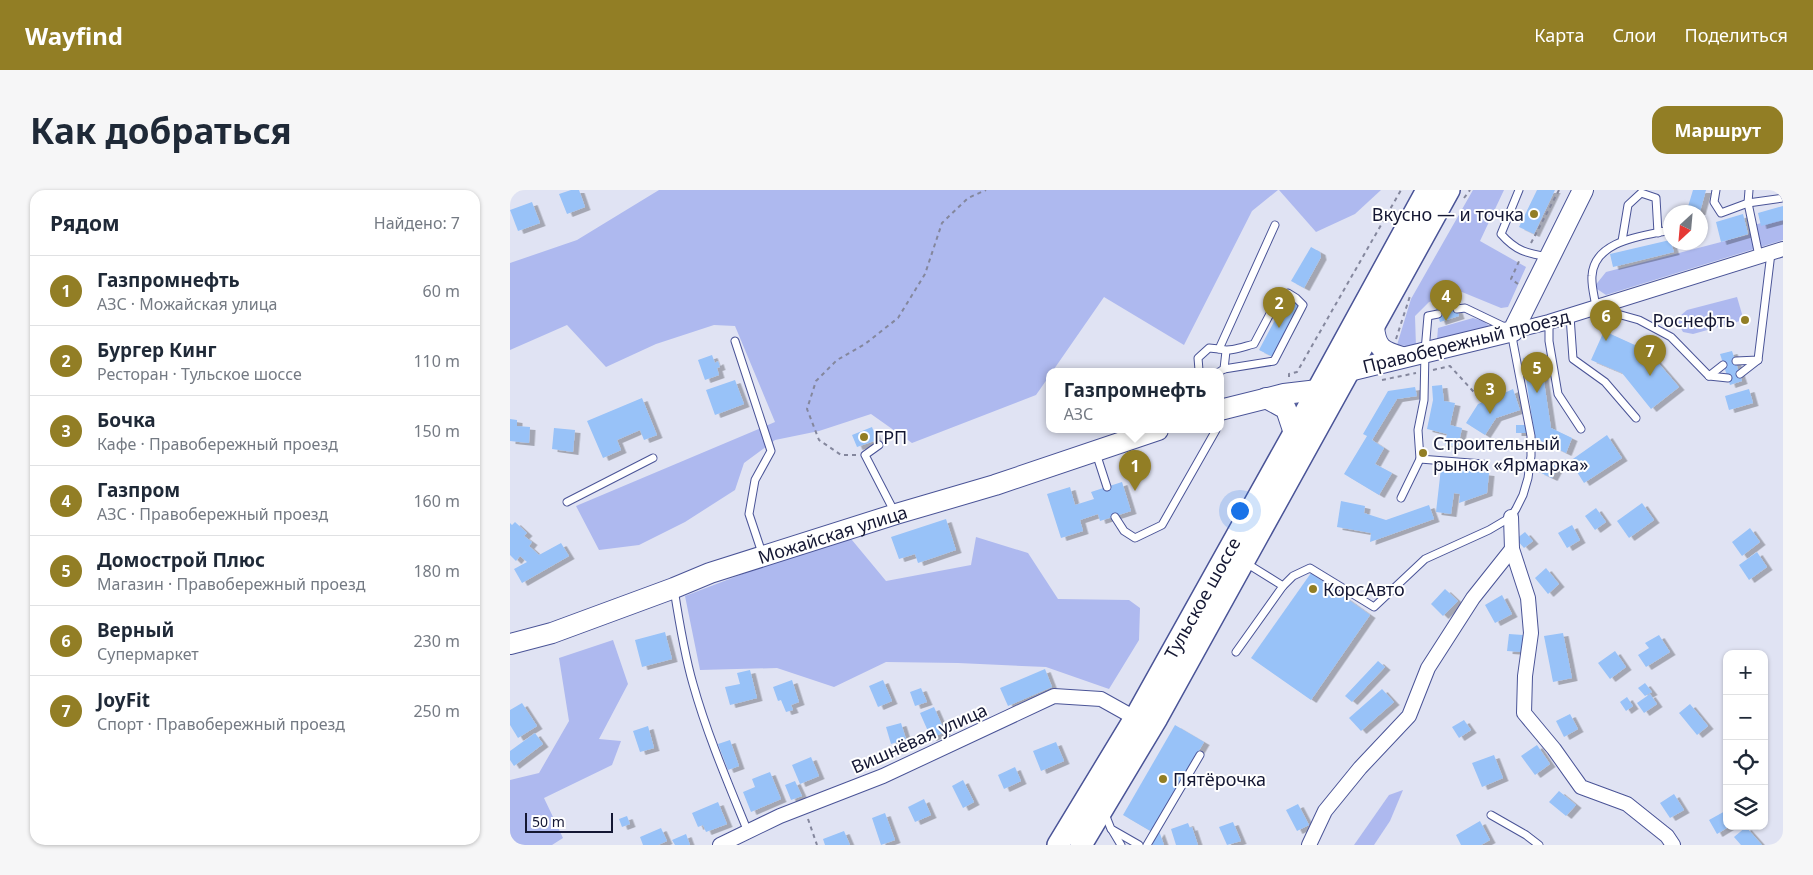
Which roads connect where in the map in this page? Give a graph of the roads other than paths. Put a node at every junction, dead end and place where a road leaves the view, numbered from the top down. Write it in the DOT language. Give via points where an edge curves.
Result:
graph roads {
  1 [pos="1427,190"];
  2 [pos="1519,190"];
  3 [pos="1583,190"];
  4 [pos="1716,190"];
  5 [pos="1749,190"];
  6 [pos="1455,197"];
  7 [pos="1783,198"];
  8 [pos="1748,203"];
  9 [pos="1276,225"];
  10 [pos="1663,232"];
  11 [pos="1658,233"];
  12 [pos="1622,241"];
  13 [pos="1771,253"];
  14 [pos="1549,257"];
  15 [pos="1596,308"];
  16 [pos="1457,309"];
  17 [pos="1438,314"];
  18 [pos="1570,316"];
  19 [pos="1549,322"];
  20 [pos="1374,327"];
  21 [pos="1513,331"];
  22 [pos="735,341"];
  23 [pos="1223,350"];
  24 [pos="1399,351"];
  25 [pos="1425,351"];
  26 [pos="1758,360"];
  27 [pos="1736,361"];
  28 [pos="1723,364"];
  29 [pos="1199,368"];
  30 [pos="1222,368"];
  31 [pos="1224,371"];
  32 [pos="1350,371"];
  33 [pos="1740,374"];
  34 [pos="1708,376"];
  35 [pos="1728,378"];
  36 [pos="1318,390"];
  37 [pos="1275,396"];
  38 [pos="1224,409"];
  39 [pos="1636,418"];
  40 [pos="1581,429"];
  41 [pos="1149,433"];
  42 [pos="1214,433"];
  43 [pos="1294,434"];
  44 [pos="879,445"];
  45 [pos="1096,450"];
  46 [pos="653,458"];
  47 [pos="1420,459"];
  48 [pos="1483,464"];
  49 [pos="1107,487"];
  50 [pos="1401,498"];
  51 [pos="567,502"];
  52 [pos="896,514"];
  53 [pos="1115,516"];
  54 [pos="1511,517"];
  55 [pos="1512,549"];
  56 [pos="763,556"];
  57 [pos="1244,561"];
  58 [pos="1283,586"];
  59 [pos="674,588"];
  60 [pos="510,644"];
  61 [pos="1236,652"];
  62 [pos="1135,718"];
  63 [pos="1200,755"];
  64 [pos="1103,809"];
  65 [pos="1491,815"];
  66 [pos="1111,829"];
  67 [pos="748,832"];
  68 [pos="720,845"];
  69 [pos="1058,845"];
  70 [pos="1081,845"];
  71 [pos="1121,845"];
  72 [pos="1139,845"];
  73 [pos="1147,845"];
  74 [pos="1308,845"];
  75 [pos="1539,845"];
  76 [pos="1673,845"];
  1 -- 36 [label="main road, Тульское шоссе"];
  2 -- 14 [label="lane" via="1501,234 1524,252"];
  3 -- 14 [label="street"];
  4 -- 8 [label="lane" via="1714,202 1721,213"];
  5 -- 8 [label="lane"];
  6 -- 20 [label="main road, Тульское шоссе"];
  7 -- 8 [label="lane"];
  8 -- 13 [label="lane"];
  9 -- 23 [label="lane"];
  10 -- 11 [label="lane"];
  11 -- 12 [label="lane"];
  11 -- 12 [label="lane" via="1656,198 1641,193 1628,205"];
  12 -- 15 [label="lane" via="1599,256 1592,276"];
  13 -- 15 [label="street, Правобережный проезд"];
  13 -- 26 [label="lane"];
  14 -- 21 [label="street"];
  15 -- 18 [label="street, Правобережный проезд"];
  15 -- 34 [label="lane" via="1639,320 1671,337"];
  16 -- 21 [label="lane" via="1465,308"];
  17 -- 25 [label="lane" via="1428,316"];
  18 -- 19 [label="street, Правобережный проезд"];
  18 -- 39 [label="lane" via="1573,359 1605,382"];
  19 -- 21 [label="street, Правобережный проезд"];
  19 -- 40 [label="lane" via="1558,394"];
  20 -- 24 [label="street" via="1375,340 1380,347 1390,353"];
  20 -- 32 [label="main road, Тульское шоссе"];
  21 -- 25 [label="street, Правобережный проезд"];
  21 -- 54 [label="lane" via="1531,436 1531,456 1523,495"];
  22 -- 56 [label="lane" via="770,451 755,480 749,514"];
  23 -- 29 [label="lane" via="1209,348 1198,358"];
  23 -- 30 [label="lane"];
  23 -- 31 [label="lane" via="1254,344 1280,295 1288,293 1303,305 1274,361"];
  24 -- 25 [label="street, Правобережный проезд"];
  24 -- 32 [label="street, Правобережный проезд"];
  25 -- 47 [label="lane" via="1424,400 1418,430"];
  26 -- 27 [label="lane"];
  26 -- 33 [label="lane"];
  28 -- 34 [label="lane"];
  32 -- 57 [label="main road, Тульское шоссе"];
  34 -- 35 [label="lane"];
  36 -- 37 [label="street"];
  36 -- 43 [label="main road, Тульское шоссе"];
  37 -- 38 [label="street"];
  37 -- 43 [label="street" via="1286,409"];
  41 -- 45 [label="street, Можайская улица"];
  42 -- 53 [label="lane" via="1162,525 1135,538 1124,531"];
  43 -- 62 [label="main road, Тульское шоссе"];
  44 -- 52 [label="lane" via="865,455"];
  45 -- 49 [label="lane"];
  45 -- 52 [label="street, Можайская улица" via="995,485"];
  46 -- 51 [label="lane"];
  47 -- 48 [label="lane"];
  47 -- 50 [label="lane"];
  52 -- 56 [label="street, Можайская улица"];
  54 -- 55 [label="street"];
  54 -- 58 [label="lane" via="1425,559 1374,607 1310,568 1293,576"];
  55 -- 74 [label="street" via="1473,598 1428,668 1409,716 1325,811"];
  55 -- 76 [label="street" via="1528,598 1532,633 1525,676 1524,713 1581,786 1627,804 1667,836"];
  56 -- 59 [label="street, Можайская улица"];
  57 -- 58 [label="lane"];
  57 -- 64 [label="main road, Тульское шоссе"];
  58 -- 61 [label="lane"];
  59 -- 60 [label="street, Можайская улица" via="552,633"];
  59 -- 67 [label="lane" via="693,684"];
  62 -- 67 [label="street, Вишнёвая улица" via="1101,699 1054,696 883,776"];
  62 -- 69 [label="main road, Тульское шоссе"];
  63 -- 73 [label="lane"];
  64 -- 66 [label="lane"];
  64 -- 70 [label="main road, Тульское шоссе"];
  65 -- 75 [label="lane"];
  66 -- 71 [label="lane"];
  66 -- 72 [label="lane"];
  67 -- 68 [label="street, Вишнёвая улица"];
}
